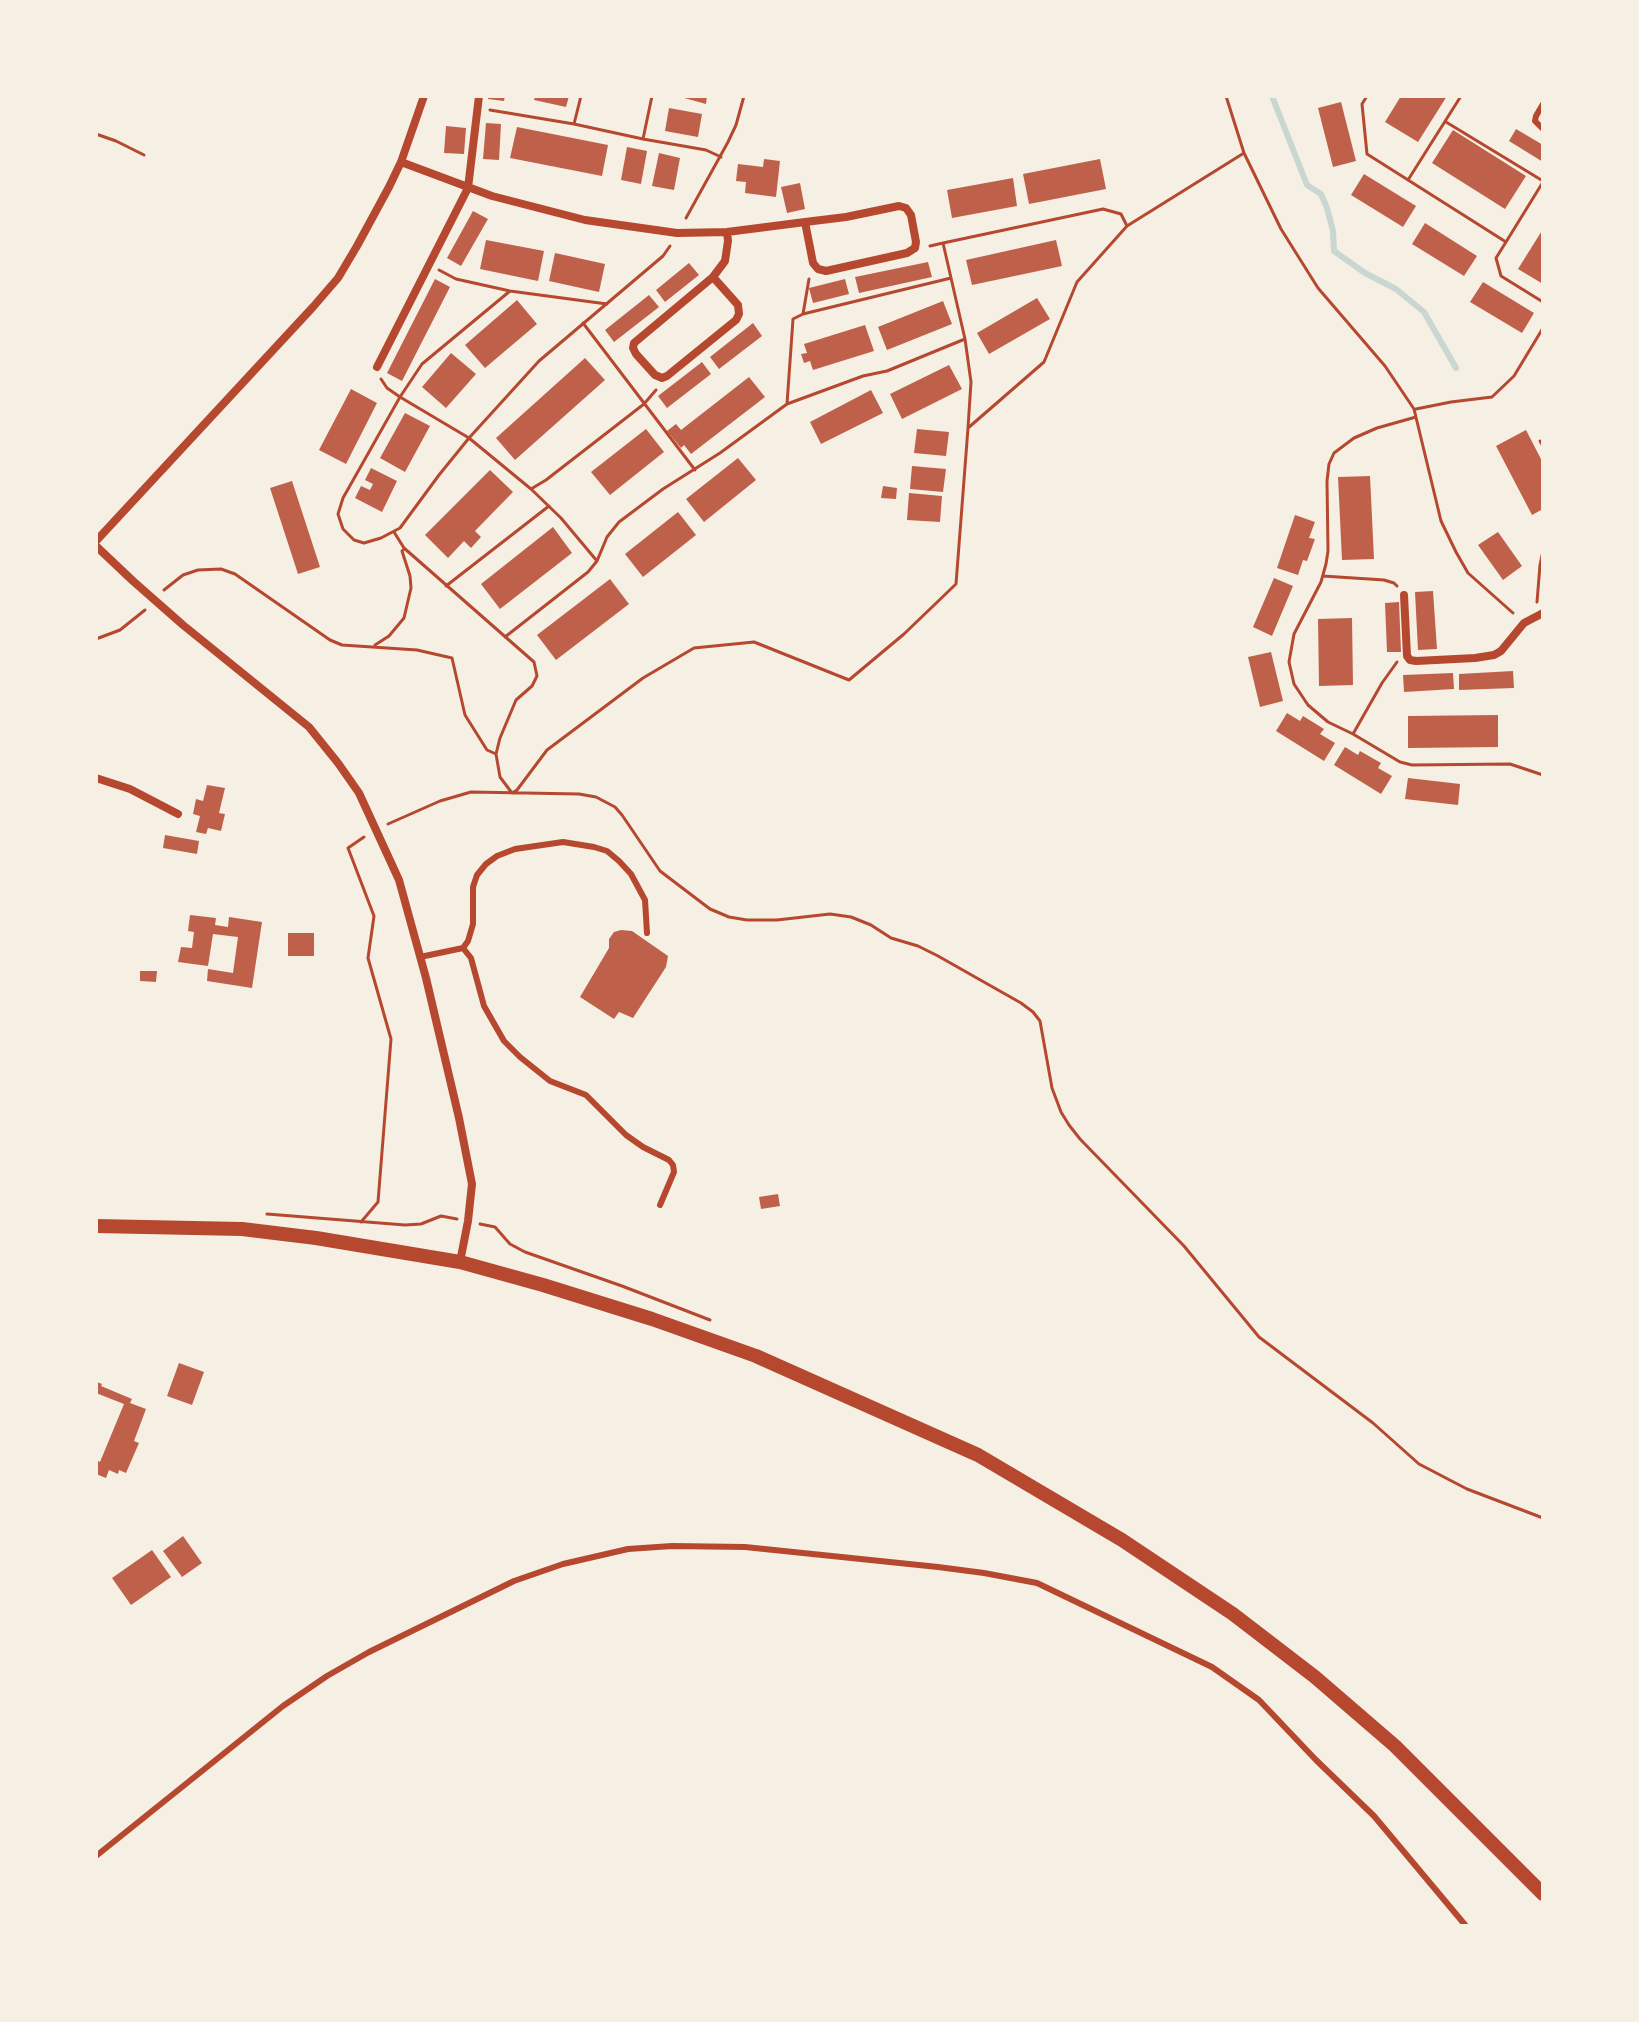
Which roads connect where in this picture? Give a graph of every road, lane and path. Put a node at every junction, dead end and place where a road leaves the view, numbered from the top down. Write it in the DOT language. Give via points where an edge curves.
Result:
graph roads {
  1 [pos="424,96"];
  2 [pos="479,96"];
  3 [pos="581,96"];
  4 [pos="652,96"];
  5 [pos="744,96"];
  6 [pos="1226,96"];
  7 [pos="1367,96"];
  8 [pos="1461,96"];
  9 [pos="1543,104"];
  10 [pos="478,108"];
  11 [pos="1446,122"];
  12 [pos="574,124"];
  13 [pos="1543,129"];
  14 [pos="96,134"];
  15 [pos="643,139"];
  16 [pos="1244,153"];
  17 [pos="144,155"];
  18 [pos="721,157"];
  19 [pos="401,162"];
  20 [pos="1408,180"];
  21 [pos="1543,182"];
  22 [pos="468,188"];
  23 [pos="805,222"];
  24 [pos="1127,226"];
  25 [pos="727,232"];
  26 [pos="677,233"];
  27 [pos="1506,242"];
  28 [pos="943,243"];
  29 [pos="915,248"];
  30 [pos="430,265"];
  31 [pos="818,269"];
  32 [pos="713,277"];
  33 [pos="951,278"];
  34 [pos="510,291"];
  35 [pos="1543,302"];
  36 [pos="607,304"];
  37 [pos="803,314"];
  38 [pos="583,323"];
  39 [pos="1543,328"];
  40 [pos="965,339"];
  41 [pos="377,367"];
  42 [pos="662,378"];
  43 [pos="400,397"];
  44 [pos="644,404"];
  45 [pos="787,404"];
  46 [pos="1414,409"];
  47 [pos="1416,417"];
  48 [pos="968,428"];
  49 [pos="469,438"];
  50 [pos="695,470"];
  51 [pos="531,489"];
  52 [pos="549,506"];
  53 [pos="394,532"];
  54 [pos="96,543"];
  55 [pos="404,548"];
  56 [pos="1543,551"];
  57 [pos="597,561"];
  58 [pos="1323,576"];
  59 [pos="446,586"];
  60 [pos="162,592"];
  61 [pos="1404,595"];
  62 [pos="145,610"];
  63 [pos="1541,613"];
  64 [pos="1524,623"];
  65 [pos="505,637"];
  66 [pos="96,639"];
  67 [pos="371,646"];
  68 [pos="1407,656"];
  69 [pos="1353,734"];
  70 [pos="496,754"];
  71 [pos="1543,775"];
  72 [pos="96,778"];
  73 [pos="512,793"];
  74 [pos="178,814"];
  75 [pos="376,829"];
  76 [pos="647,933"];
  77 [pos="463,948"];
  78 [pos="420,957"];
  79 [pos="660,1205"];
  80 [pos="468,1221"];
  81 [pos="96,1226"];
  82 [pos="460,1262"];
  83 [pos="717,1324"];
  84 [pos="1543,1518"];
  85 [pos="96,1856"];
  86 [pos="1543,1894"];
  87 [pos="1466,1926"];
  1 -- 19 [label="street"];
  2 -- 10 [label="street"];
  3 -- 12 [label="path"];
  4 -- 15 [label="path"];
  5 -- 18 [label="path"];
  6 -- 16 [label="path"];
  7 -- 20 [label="path" via="1362,104 1367,154"];
  8 -- 11 [label="path"];
  9 -- 13 [label="lane" via="1535,121"];
  10 -- 12 [label="path"];
  10 -- 22 [label="street"];
  11 -- 20 [label="path"];
  11 -- 21 [label="path"];
  12 -- 15 [label="path"];
  14 -- 17 [label="path"];
  15 -- 18 [label="path"];
  16 -- 24 [label="path"];
  16 -- 46 [label="path" via="1281,229 1318,288 1385,366"];
  18 -- 26 [label="path"];
  19 -- 22 [label="street"];
  19 -- 54 [label="street" via="338,278"];
  20 -- 27 [label="path"];
  21 -- 27 [label="path"];
  22 -- 26 [label="street" via="585,220"];
  22 -- 30 [label="street"];
  23 -- 25 [label="street"];
  23 -- 29 [label="street" via="899,206 911,215"];
  23 -- 31 [label="street"];
  24 -- 28 [label="path" via="1121,214 1103,209"];
  24 -- 48 [label="path" via="1077,282 1044,362"];
  25 -- 26 [label="street"];
  25 -- 32 [label="street" via="725,261"];
  26 -- 36 [label="path" via="663,256"];
  27 -- 35 [label="path" via="1496,258 1501,276"];
  28 -- 29 [label="path"];
  28 -- 33 [label="path"];
  29 -- 31 [label="street"];
  30 -- 34 [label="path" via="456,279"];
  30 -- 41 [label="street"];
  31 -- 37 [label="path" via="809,278"];
  32 -- 42 [label="street" via="738,305 736,320"];
  32 -- 42 [label="street" via="634,343 636,354"];
  33 -- 37 [label="path"];
  33 -- 40 [label="path"];
  34 -- 36 [label="path"];
  34 -- 43 [label="path" via="422,364"];
  36 -- 38 [label="path"];
  37 -- 45 [label="path" via="793,319"];
  38 -- 44 [label="path"];
  38 -- 49 [label="path" via="539,361"];
  39 -- 46 [label="path" via="1514,376 1492,397"];
  40 -- 45 [label="path"];
  40 -- 48 [label="path" via="971,382"];
  41 -- 43 [label="path" via="387,388"];
  42 -- 44 [label="path"];
  43 -- 49 [label="path"];
  43 -- 53 [label="path" via="338,514 354,540 364,543"];
  44 -- 50 [label="path"];
  44 -- 51 [label="path"];
  45 -- 50 [label="path"];
  46 -- 47 [label="path"];
  47 -- 58 [label="path" via="1365,433 1334,453 1327,481"];
  47 -- 64 [label="path" via="1441,521 1456,552 1468,573"];
  48 -- 73 [label="path" via="956,584 849,680 754,642 694,648 643,678 547,750"];
  49 -- 51 [label="path"];
  49 -- 53 [label="path"];
  50 -- 57 [label="path" via="619,522"];
  51 -- 52 [label="path"];
  52 -- 57 [label="path"];
  52 -- 59 [label="path"];
  53 -- 55 [label="path"];
  54 -- 75 [label="street" via="183,625 309,727 359,793"];
  55 -- 59 [label="path"];
  55 -- 67 [label="path" via="411,588 404,618 389,636"];
  56 -- 63 [label="path" via="1536,601"];
  57 -- 65 [label="path"];
  58 -- 61 [label="path" via="1384,580"];
  58 -- 69 [label="path" via="1294,634 1289,662 1294,684 1308,705"];
  59 -- 65 [label="path"];
  60 -- 67 [label="path" via="183,575 221,569 330,640"];
  61 -- 68 [label="street"];
  62 -- 66 [label="path" via="120,630"];
  63 -- 64 [label="street"];
  64 -- 68 [label="street" via="1494,655 1416,661"];
  65 -- 70 [label="path" via="534,662 537,676 516,700"];
  67 -- 70 [label="path" via="452,658 465,715 487,750"];
  68 -- 69 [label="path" via="1390,670"];
  69 -- 71 [label="path" via="1412,765 1510,764"];
  70 -- 73 [label="path" via="500,777"];
  72 -- 74 [label="street"];
  73 -- 75 [label="path" via="455,795"];
  73 -- 84 [label="path" via="579,794 606,801 622,815 660,871 729,917 851,917 938,956 1033,1012 1040,1021 1052,1088 1069,1125 1184,1246 1259,1337 1419,1464"];
  75 -- 78 [label="street" via="399,880"];
  75 -- 80 [label="path" via="348,848 374,916 368,958 391,1039 378,1202 361,1222 421,1224 441,1216"];
  76 -- 77 [label="lane" via="645,900 619,861 607,851 563,842 515,849 486,864 473,887 473,924"];
  77 -- 78 [label="lane"];
  77 -- 79 [label="lane" via="471,958 484,1006 504,1041 550,1081 586,1095 626,1135 673,1165"];
  78 -- 80 [label="street" via="472,1184"];
  80 -- 82 [label="street"];
  80 -- 83 [label="path" via="495,1227 525,1252"];
  81 -- 82 [label="street" via="242,1229"];
  82 -- 86 [label="street" via="756,1356 978,1455 1122,1540 1315,1677 1395,1746"];
  85 -- 87 [label="lane" via="327,1676 514,1581 628,1549 745,1547 1037,1583 1212,1667 1259,1700 1374,1816"];
}
